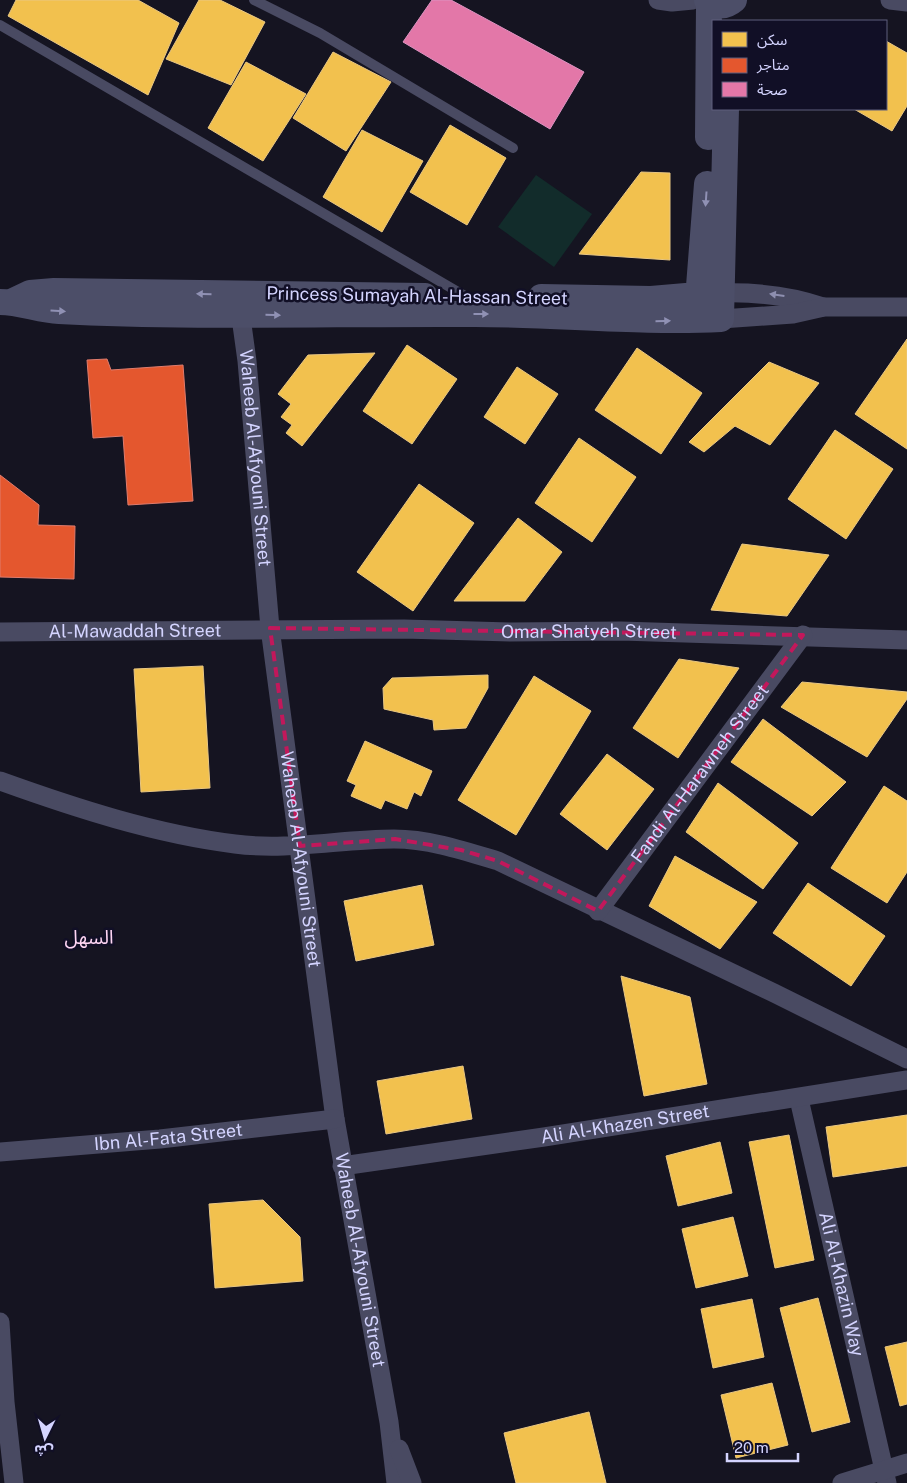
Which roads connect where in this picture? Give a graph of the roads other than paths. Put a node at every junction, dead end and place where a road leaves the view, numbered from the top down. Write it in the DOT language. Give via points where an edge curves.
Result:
graph roads {
  1 [pos="254,0"];
  2 [pos="658,0"];
  3 [pos="890,0"];
  4 [pos="907,2"];
  5 [pos="718,4"];
  6 [pos="717,20"];
  7 [pos="0,25"];
  8 [pos="712,99"];
  9 [pos="726,110"];
  10 [pos="513,148"];
  11 [pos="710,294"];
  12 [pos="465,296"];
  13 [pos="5,302"];
  14 [pos="239,304"];
  15 [pos="824,307"];
  16 [pos="907,307"];
  17 [pos="708,320"];
  18 [pos="270,628"];
  19 [pos="0,632"];
  20 [pos="803,635"];
  21 [pos="907,640"];
  22 [pos="0,781"];
  23 [pos="300,846"];
  24 [pos="598,911"];
  25 [pos="907,1059"];
  26 [pos="907,1080"];
  27 [pos="799,1098"];
  28 [pos="335,1119"];
  29 [pos="0,1152"];
  30 [pos="342,1166"];
  31 [pos="0,1322"];
  32 [pos="389,1422"];
  33 [pos="907,1463"];
  34 [pos="886,1477"];
  35 [pos="14,1483"];
  36 [pos="396,1483"];
  37 [pos="412,1483"];
  38 [pos="842,1483"];
  1 -- 10 [label="lane" via="320,33"];
  2 -- 5 [label="street"];
  3 -- 4 [label="street"];
  5 -- 6 [label="street, one-way"];
  7 -- 12 [label="lane"];
  8 -- 11 [label="street, one-way" via="708,163"];
  9 -- 11 [label="street"];
  11 -- 12 [label="street, Princess Sumayah Al-Hassan Street" via="651,299"];
  15 -- 11 [label="street, Princess Sumayah Al-Hassan Street, one-way" via="773,294"];
  11 -- 17 [label="street"];
  12 -- 14 [label="street, Princess Sumayah Al-Hassan Street"];
  13 -- 14 [label="street, Princess Sumayah Al-Hassan Street" via="30,292 43,291"];
  14 -- 17 [label="street, Princess Sumayah Al-Hassan Street, one-way" via="648,321"];
  14 -- 18 [label="street, Waheeb Al-Afyouni Street" via="247,361"];
  15 -- 16 [label="street, Princess Sumayah Al-Hassan Street"];
  15 -- 17 [label="street, Princess Sumayah Al-Hassan Street" via="793,314"];
  18 -- 19 [label="street, Al-Mawaddah Street"];
  18 -- 20 [label="street, Omar Shatyeh Street"];
  18 -- 23 [label="street, Waheeb Al-Afyouni Street"];
  20 -- 21 [label="street, Omar Shatyeh Street"];
  20 -- 24 [label="street, Fandi Al-Harawneh Street"];
  22 -- 23 [label="street" via="158,829 236,844"];
  23 -- 24 [label="street" via="395,839 462,850 498,862"];
  23 -- 28 [label="street, Waheeb Al-Afyouni Street"];
  24 -- 25 [label="street"];
  26 -- 27 [label="street, Ali Al-Khazen Street"];
  27 -- 30 [label="street, Ali Al-Khazen Street"];
  27 -- 34 [label="street, Ali Al-Khazin Way"];
  28 -- 29 [label="street, Ibn Al-Fata Street" via="160,1139"];
  28 -- 30 [label="street, Waheeb Al-Afyouni Street"];
  30 -- 32 [label="street, Waheeb Al-Afyouni Street"];
  31 -- 35 [label="street"];
  32 -- 36 [label="street, Waheeb Al-Afyouni Street"];
  32 -- 37 [label="street, Waheeb Al-Afyouni Street"];
  33 -- 34 [label="street"];
  34 -- 38 [label="street"];
}
